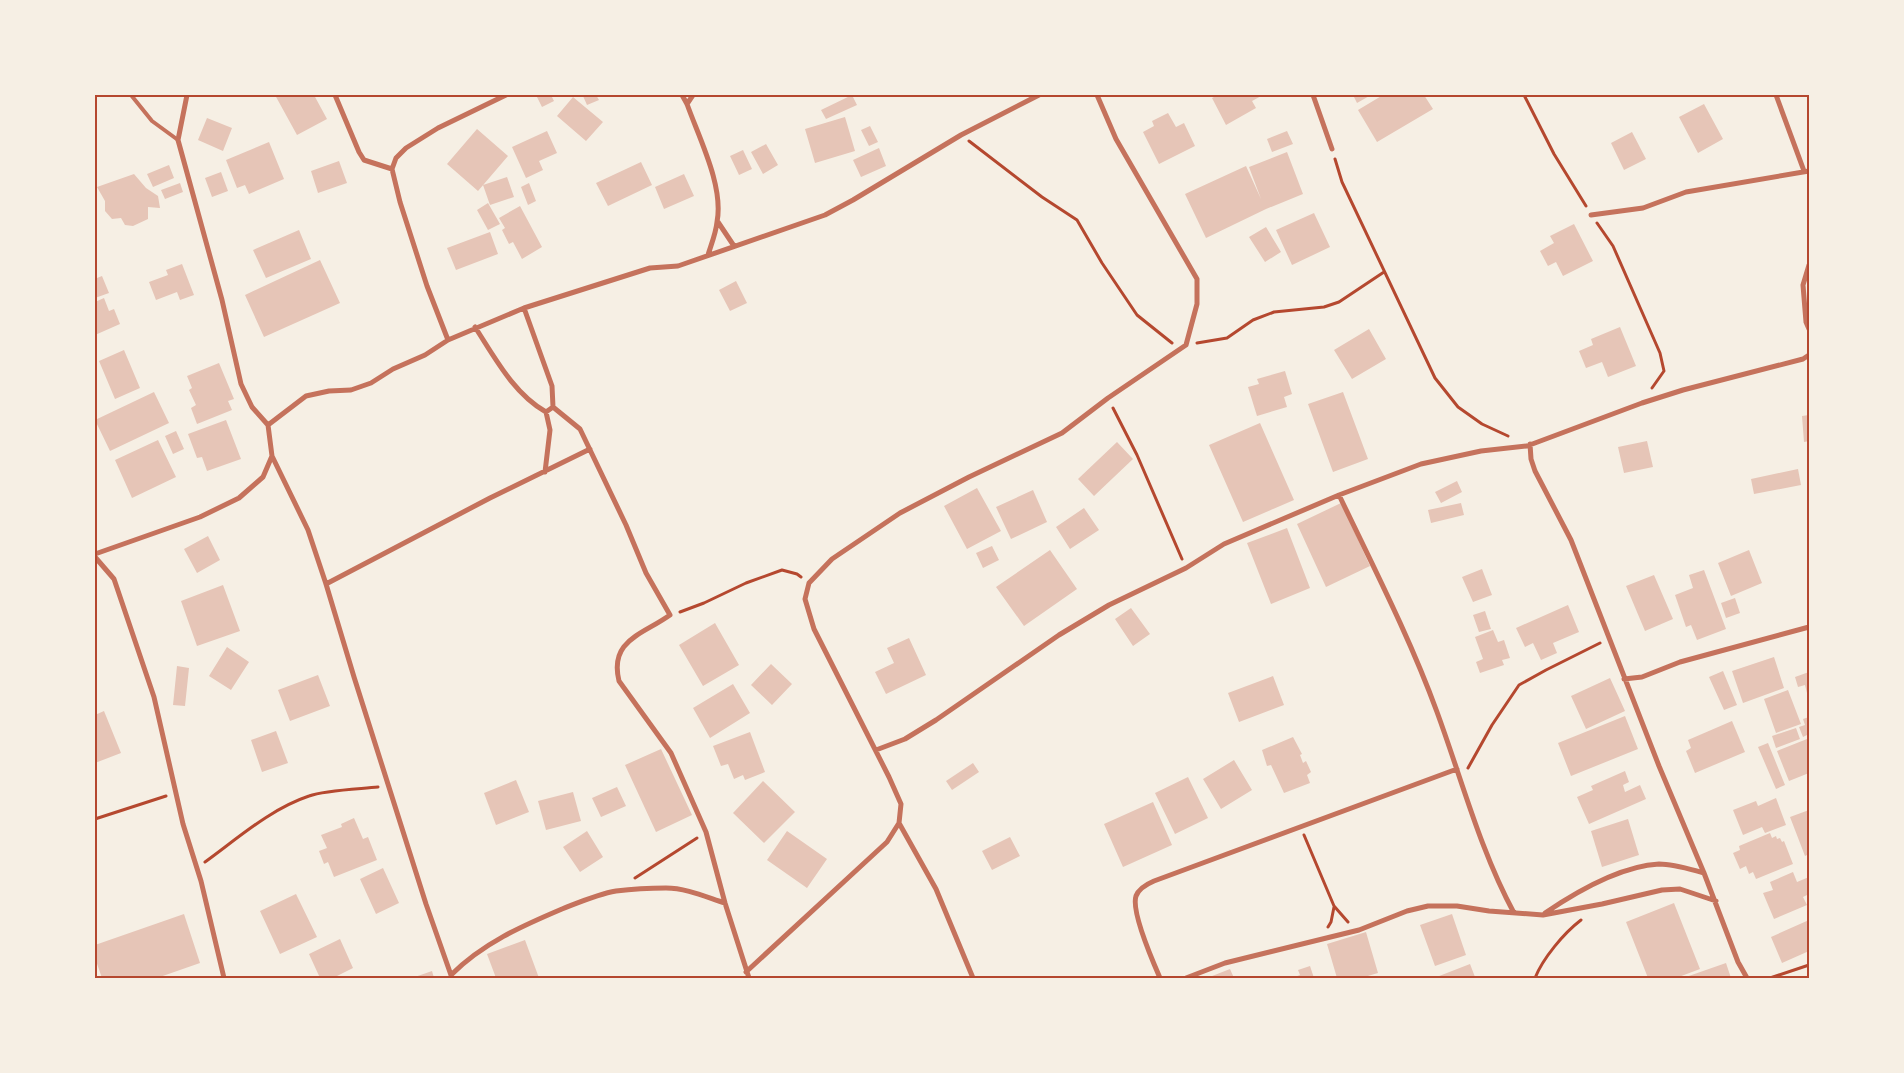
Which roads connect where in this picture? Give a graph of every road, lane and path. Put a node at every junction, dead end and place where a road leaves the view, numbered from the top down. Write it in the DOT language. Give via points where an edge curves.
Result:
graph roads {
  1 [pos="131,95"];
  2 [pos="187,95"];
  3 [pos="335,95"];
  4 [pos="506,95"];
  5 [pos="682,95"];
  6 [pos="693,95"];
  7 [pos="1039,95"];
  8 [pos="1097,95"];
  9 [pos="1313,95"];
  10 [pos="1524,95"];
  11 [pos="1776,95"];
  12 [pos="687,104"];
  13 [pos="961,135"];
  14 [pos="178,140"];
  15 [pos="1332,149"];
  16 [pos="392,169"];
  17 [pos="1807,171"];
  18 [pos="1591,215"];
  19 [pos="718,222"];
  20 [pos="734,246"];
  21 [pos="708,255"];
  22 [pos="1809,265"];
  23 [pos="1384,272"];
  24 [pos="524,308"];
  25 [pos="475,327"];
  26 [pos="1809,329"];
  27 [pos="448,340"];
  28 [pos="1186,345"];
  29 [pos="1180,350"];
  30 [pos="1809,355"];
  31 [pos="1108,398"];
  32 [pos="1642,403"];
  33 [pos="553,407"];
  34 [pos="546,412"];
  35 [pos="268,425"];
  36 [pos="1529,445"];
  37 [pos="590,450"];
  38 [pos="272,456"];
  39 [pos="545,472"];
  40 [pos="1339,495"];
  41 [pos="95,555"];
  42 [pos="1186,568"];
  43 [pos="808,583"];
  44 [pos="326,584"];
  45 [pos="670,615"];
  46 [pos="1808,629"];
  47 [pos="1609,639"];
  48 [pos="1624,679"];
  49 [pos="876,750"];
  50 [pos="1458,769"];
  51 [pos="1461,779"];
  52 [pos="388,786"];
  53 [pos="176,792"];
  54 [pos="95,819"];
  55 [pos="899,823"];
  56 [pos="1301,827"];
  57 [pos="706,832"];
  58 [pos="198,868"];
  59 [pos="1704,872"];
  60 [pos="616,891"];
  61 [pos="1716,901"];
  62 [pos="725,903"];
  63 [pos="1334,906"];
  64 [pos="1514,913"];
  65 [pos="1543,915"];
  66 [pos="1582,919"];
  67 [pos="1359,930"];
  68 [pos="1320,940"];
  69 [pos="1809,965"];
  70 [pos="746,972"];
  71 [pos="452,976"];
  72 [pos="224,978"];
  73 [pos="749,978"];
  74 [pos="973,978"];
  75 [pos="1160,978"];
  76 [pos="1186,978"];
  77 [pos="1535,978"];
  78 [pos="1747,978"];
  79 [pos="1770,978"];
  1 -- 14 [label="lane" via="152,121"];
  2 -- 14 [label="street"];
  3 -- 16 [label="street" via="364,160"];
  4 -- 16 [label="street" via="438,128 406,148 396,158"];
  5 -- 12 [label="street"];
  6 -- 12 [label="street"];
  7 -- 13 [label="street"];
  8 -- 28 [label="street" via="1116,139 1197,279 1197,304"];
  9 -- 15 [label="street"];
  10 -- 18 [label="path" via="1554,154"];
  11 -- 17 [label="street"];
  12 -- 19 [label="street" via="709,164 718,199"];
  13 -- 20 [label="street" via="825,215"];
  13 -- 29 [label="path" via="1077,220 1137,315"];
  14 -- 35 [label="street" via="220,291 241,384 252,407"];
  15 -- 23 [label="path" via="1342,182"];
  16 -- 27 [label="street" via="427,286"];
  17 -- 18 [label="street" via="1686,192 1642,208"];
  18 -- 32 [label="path" via="1613,246 1660,353 1664,371"];
  19 -- 20 [label="street"];
  19 -- 21 [label="street"];
  20 -- 21 [label="street"];
  21 -- 24 [label="street" via="678,266 650,268"];
  22 -- 26 [label="street" via="1803,284"];
  23 -- 28 [label="path" via="1339,302 1324,307 1274,312 1253,320 1227,338"];
  23 -- 36 [label="path" via="1435,378 1458,407 1482,424"];
  24 -- 25 [label="street"];
  24 -- 33 [label="street" via="552,386"];
  25 -- 27 [label="street"];
  25 -- 34 [label="street" via="508,377 532,404"];
  27 -- 35 [label="street" via="371,383 351,390 306,396"];
  28 -- 29 [label="street"];
  29 -- 31 [label="street"];
  30 -- 32 [label="street"];
  31 -- 42 [label="path" via="1137,455"];
  31 -- 43 [label="street" via="1062,433 900,513 832,558"];
  32 -- 36 [label="street"];
  33 -- 34 [label="street"];
  33 -- 37 [label="street" via="580,429"];
  34 -- 39 [label="street" via="550,430"];
  35 -- 38 [label="street"];
  36 -- 40 [label="street" via="1480,451 1421,464"];
  36 -- 47 [label="street" via="1535,471 1571,540"];
  37 -- 39 [label="street"];
  37 -- 45 [label="street" via="646,573"];
  38 -- 41 [label="street" via="262,477 239,498"];
  38 -- 44 [label="street" via="308,530"];
  39 -- 44 [label="street"];
  40 -- 42 [label="street" via="1224,544"];
  40 -- 50 [label="street" via="1416,660"];
  41 -- 53 [label="street" via="114,579 154,697"];
  42 -- 49 [label="street" via="1108,606 1059,635 936,720 906,738"];
  43 -- 45 [label="path" via="797,574 782,570"];
  43 -- 49 [label="street" via="805,599 814,630"];
  44 -- 52 [label="street"];
  45 -- 57 [label="street" via="625,643 616,667 619,681 671,753"];
  46 -- 48 [label="street" via="1680,662 1642,677"];
  47 -- 48 [label="street"];
  47 -- 51 [label="path" via="1520,686 1492,725"];
  48 -- 59 [label="street"];
  49 -- 55 [label="street" via="901,804"];
  50 -- 51 [label="street"];
  50 -- 56 [label="street"];
  51 -- 64 [label="street" via="1490,863"];
  52 -- 58 [label="path" via="310,795 278,810"];
  52 -- 71 [label="street"];
  53 -- 54 [label="path"];
  53 -- 58 [label="street"];
  55 -- 70 [label="street" via="887,842"];
  55 -- 74 [label="street" via="936,888"];
  56 -- 63 [label="path"];
  56 -- 75 [label="street" via="1154,880 1142,888 1136,896 1137,912"];
  57 -- 60 [label="path"];
  57 -- 62 [label="street"];
  58 -- 72 [label="street"];
  59 -- 61 [label="street"];
  59 -- 65 [label="street" via="1659,864 1642,867 1580,892"];
  60 -- 62 [label="street" via="667,888 690,891"];
  60 -- 71 [label="street" via="524,925 493,941 463,963"];
  61 -- 65 [label="street" via="1680,889 1662,890"];
  61 -- 78 [label="street"];
  62 -- 70 [label="street"];
  63 -- 67 [label="path"];
  63 -- 68 [label="path" via="1331,922"];
  64 -- 65 [label="street"];
  64 -- 67 [label="street" via="1428,906"];
  66 -- 77 [label="path" via="1550,952"];
  67 -- 68 [label="street"];
  68 -- 76 [label="street" via="1225,963"];
  69 -- 79 [label="path"];
  70 -- 73 [label="street"];
}
